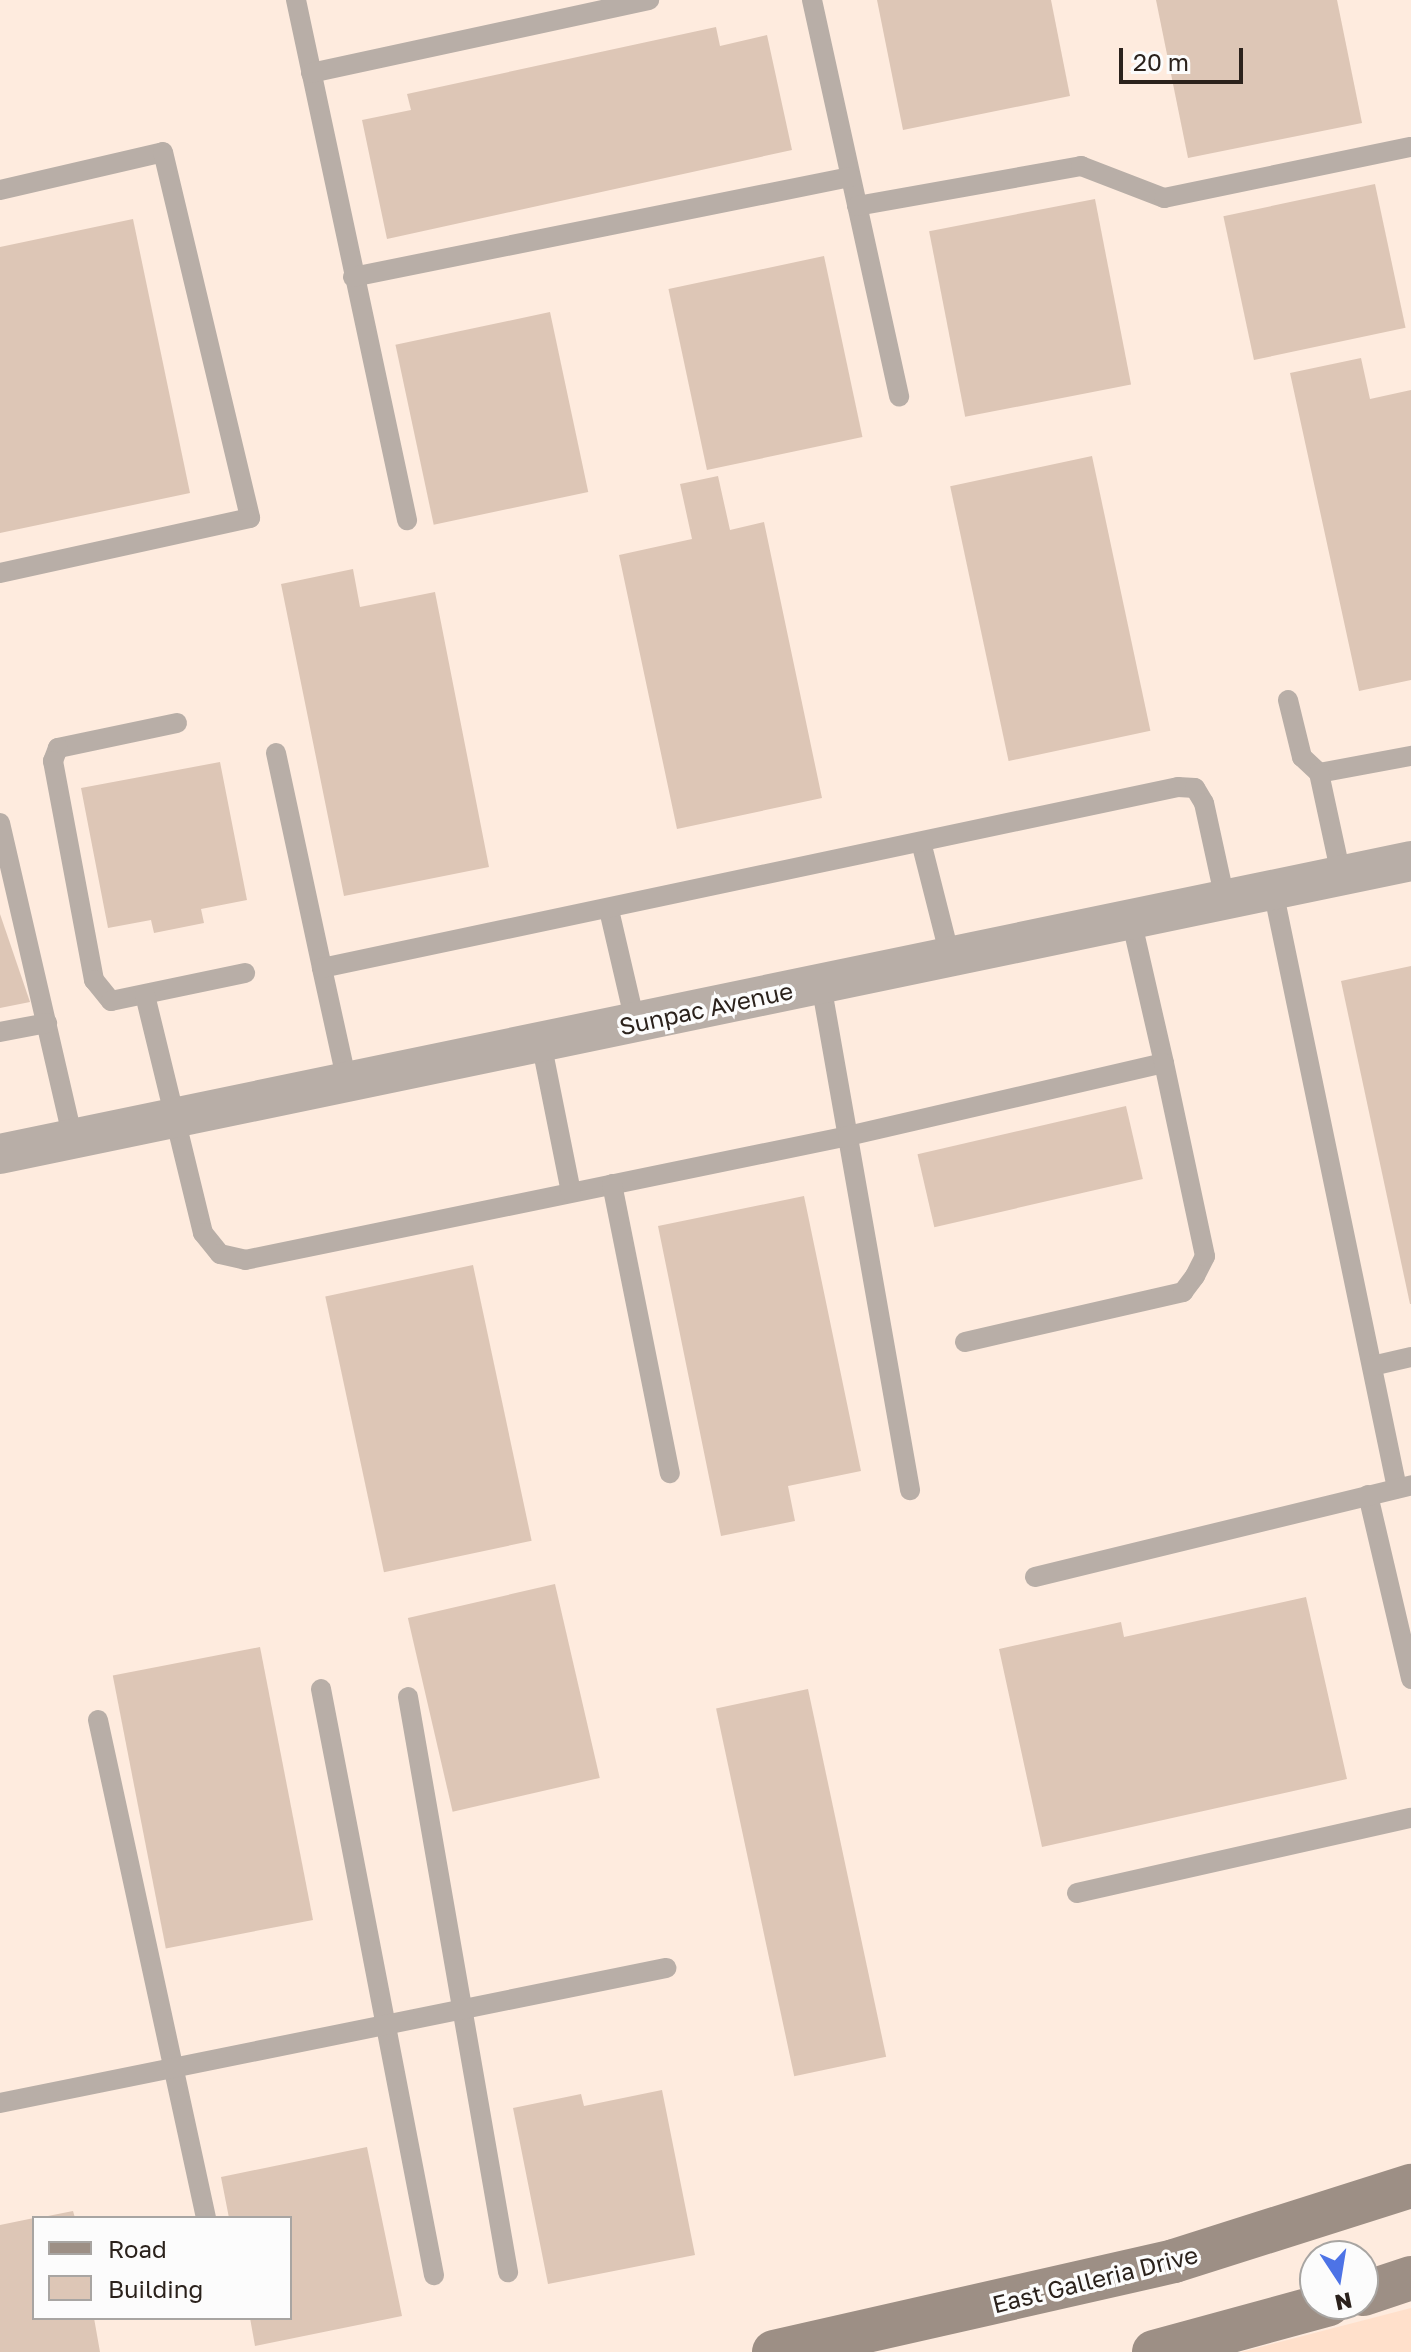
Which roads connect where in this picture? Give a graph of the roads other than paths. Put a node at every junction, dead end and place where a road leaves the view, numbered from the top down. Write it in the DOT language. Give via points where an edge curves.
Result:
graph roads {
  1 [pos="296,0"];
  2 [pos="649,0"];
  3 [pos="812,0"];
  4 [pos="311,73"];
  5 [pos="1411,147"];
  6 [pos="850,177"];
  7 [pos="0,190"];
  8 [pos="857,206"];
  9 [pos="353,277"];
  10 [pos="899,397"];
  11 [pos="407,520"];
  12 [pos="0,573"];
  13 [pos="1288,700"];
  14 [pos="177,723"];
  15 [pos="276,753"];
  16 [pos="1411,756"];
  17 [pos="1319,773"];
  18 [pos="0,823"];
  19 [pos="921,842"];
  20 [pos="1411,861"];
  21 [pos="1341,875"];
  22 [pos="1273,890"];
  23 [pos="1225,899"];
  24 [pos="609,910"];
  25 [pos="1131,919"];
  26 [pos="950,957"];
  27 [pos="322,968"];
  28 [pos="245,973"];
  29 [pos="821,984"];
  30 [pos="145,995"];
  31 [pos="635,1022"];
  32 [pos="47,1023"];
  33 [pos="0,1032"];
  34 [pos="541,1042"];
  35 [pos="1164,1063"];
  36 [pos="347,1082"];
  37 [pos="174,1118"];
  38 [pos="848,1136"];
  39 [pos="73,1139"];
  40 [pos="0,1154"];
  41 [pos="612,1184"];
  42 [pos="571,1192"];
  43 [pos="965,1342"];
  44 [pos="1411,1357"];
  45 [pos="1372,1366"];
  46 [pos="670,1473"];
  47 [pos="1404,1486"];
  48 [pos="910,1490"];
  49 [pos="1368,1495"];
  50 [pos="1035,1577"];
  51 [pos="1411,1679"];
  52 [pos="321,1689"];
  53 [pos="408,1697"];
  54 [pos="98,1720"];
  55 [pos="1411,1818"];
  56 [pos="1077,1893"];
  57 [pos="666,1968"];
  58 [pos="458,2010"];
  59 [pos="382,2025"];
  60 [pos="175,2067"];
  61 [pos="0,2103"];
  62 [pos="1411,2186"];
  63 [pos="206,2216"];
  64 [pos="508,2272"];
  65 [pos="434,2275"];
  66 [pos="1411,2278"];
  67 [pos="1379,2289"];
  68 [pos="1299,2312"];
  69 [pos="774,2352"];
  70 [pos="1154,2352"];
  1 -- 4 [label="lane"];
  2 -- 4 [label="lane"];
  3 -- 6 [label="lane"];
  4 -- 9 [label="lane"];
  5 -- 8 [label="lane" via="1164,198 1081,166"];
  6 -- 8 [label="lane"];
  6 -- 9 [label="lane"];
  7 -- 12 [label="lane" via="163,152 250,518"];
  8 -- 10 [label="lane"];
  9 -- 11 [label="lane"];
  13 -- 17 [label="lane" via="1302,757"];
  14 -- 30 [label="lane" via="58,748 53,761 94,980 111,1001"];
  15 -- 27 [label="lane"];
  16 -- 17 [label="lane"];
  17 -- 21 [label="lane"];
  18 -- 32 [label="lane"];
  19 -- 23 [label="lane" via="1195,788"];
  19 -- 24 [label="lane"];
  19 -- 26 [label="lane"];
  20 -- 21 [label="street, Sunpac Avenue"];
  21 -- 22 [label="street, Sunpac Avenue"];
  22 -- 23 [label="street, Sunpac Avenue"];
  22 -- 45 [label="lane"];
  23 -- 25 [label="street, Sunpac Avenue"];
  24 -- 27 [label="lane"];
  24 -- 31 [label="lane"];
  25 -- 26 [label="street, Sunpac Avenue"];
  25 -- 35 [label="lane"];
  26 -- 29 [label="street, Sunpac Avenue"];
  27 -- 36 [label="lane"];
  28 -- 30 [label="lane"];
  29 -- 31 [label="street, Sunpac Avenue"];
  29 -- 38 [label="lane"];
  30 -- 37 [label="lane"];
  31 -- 34 [label="street, Sunpac Avenue"];
  32 -- 33 [label="lane"];
  32 -- 39 [label="lane"];
  34 -- 36 [label="street, Sunpac Avenue"];
  34 -- 42 [label="lane"];
  35 -- 38 [label="lane"];
  35 -- 43 [label="lane" via="1205,1256 1189,1284 1183,1292"];
  36 -- 37 [label="street, Sunpac Avenue"];
  37 -- 39 [label="street, Sunpac Avenue"];
  37 -- 42 [label="lane" via="203,1233 220,1254 245,1260"];
  38 -- 41 [label="lane"];
  38 -- 48 [label="lane"];
  39 -- 40 [label="street, Sunpac Avenue"];
  41 -- 42 [label="lane"];
  41 -- 46 [label="lane"];
  44 -- 45 [label="lane"];
  45 -- 47 [label="lane"];
  47 -- 49 [label="lane"];
  49 -- 50 [label="lane"];
  49 -- 51 [label="lane"];
  52 -- 59 [label="lane"];
  53 -- 58 [label="lane"];
  54 -- 60 [label="lane"];
  55 -- 56 [label="lane"];
  57 -- 58 [label="lane"];
  58 -- 59 [label="lane"];
  58 -- 64 [label="lane"];
  59 -- 60 [label="lane"];
  59 -- 65 [label="lane"];
  60 -- 61 [label="lane"];
  60 -- 63 [label="lane"];
  62 -- 69 [label="main road, East Galleria Drive" via="1174,2261"];
  66 -- 67 [label="main road"];
  68 -- 70 [label="main road"];
}
